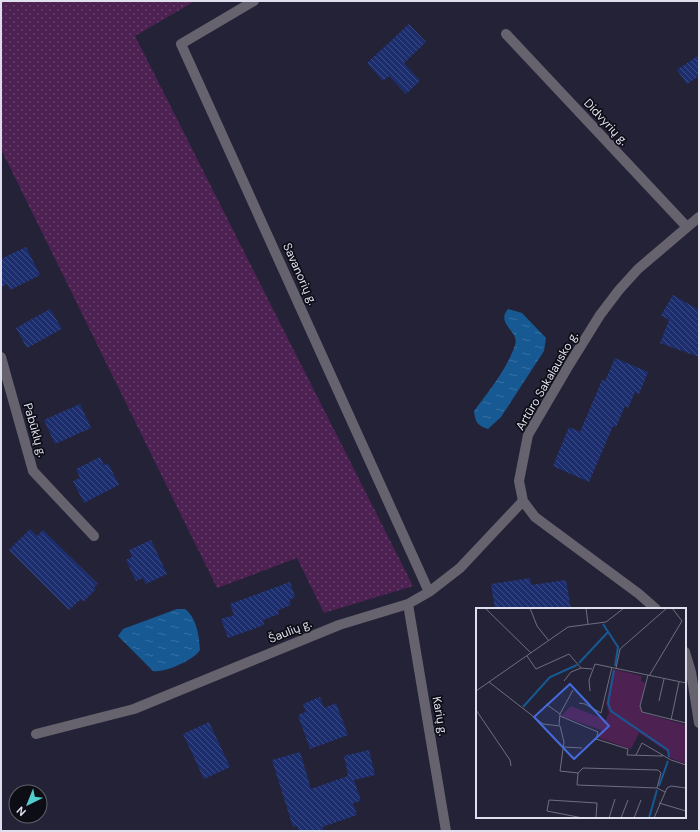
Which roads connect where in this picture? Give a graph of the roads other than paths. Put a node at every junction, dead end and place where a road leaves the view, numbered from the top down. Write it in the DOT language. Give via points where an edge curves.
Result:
graph roads {
  1 [pos="254,1"];
  2 [pos="506,34"];
  3 [pos="699,217"];
  4 [pos="687,227"];
  5 [pos="1,357"];
  6 [pos="523,502"];
  7 [pos="94,536"];
  8 [pos="429,592"];
  9 [pos="408,604"];
  10 [pos="655,608"];
  11 [pos="686,655"];
  12 [pos="699,723"];
  13 [pos="36,734"];
  14 [pos="446,831"];
  1 -- 8 [label="street, Savanorių g." via="181,44"];
  2 -- 4 [label="street, Didvyrių g."];
  3 -- 4 [label="street, Artūro Sakalausko g."];
  4 -- 6 [label="street, Artūro Sakalausko g." via="638,269 619,290 569,365 528,435 519,481"];
  5 -- 7 [label="street, Pabūklų g." via="33,471"];
  6 -- 8 [label="street, Šaulių g." via="460,568"];
  6 -- 10 [label="street, Artūro Sakalausko g." via="535,517"];
  8 -- 9 [label="street, Šaulių g."];
  9 -- 13 [label="street, Šaulių g." via="339,625 134,709"];
  9 -- 14 [label="street, Karių g."];
  11 -- 12 [label="street"];
}
